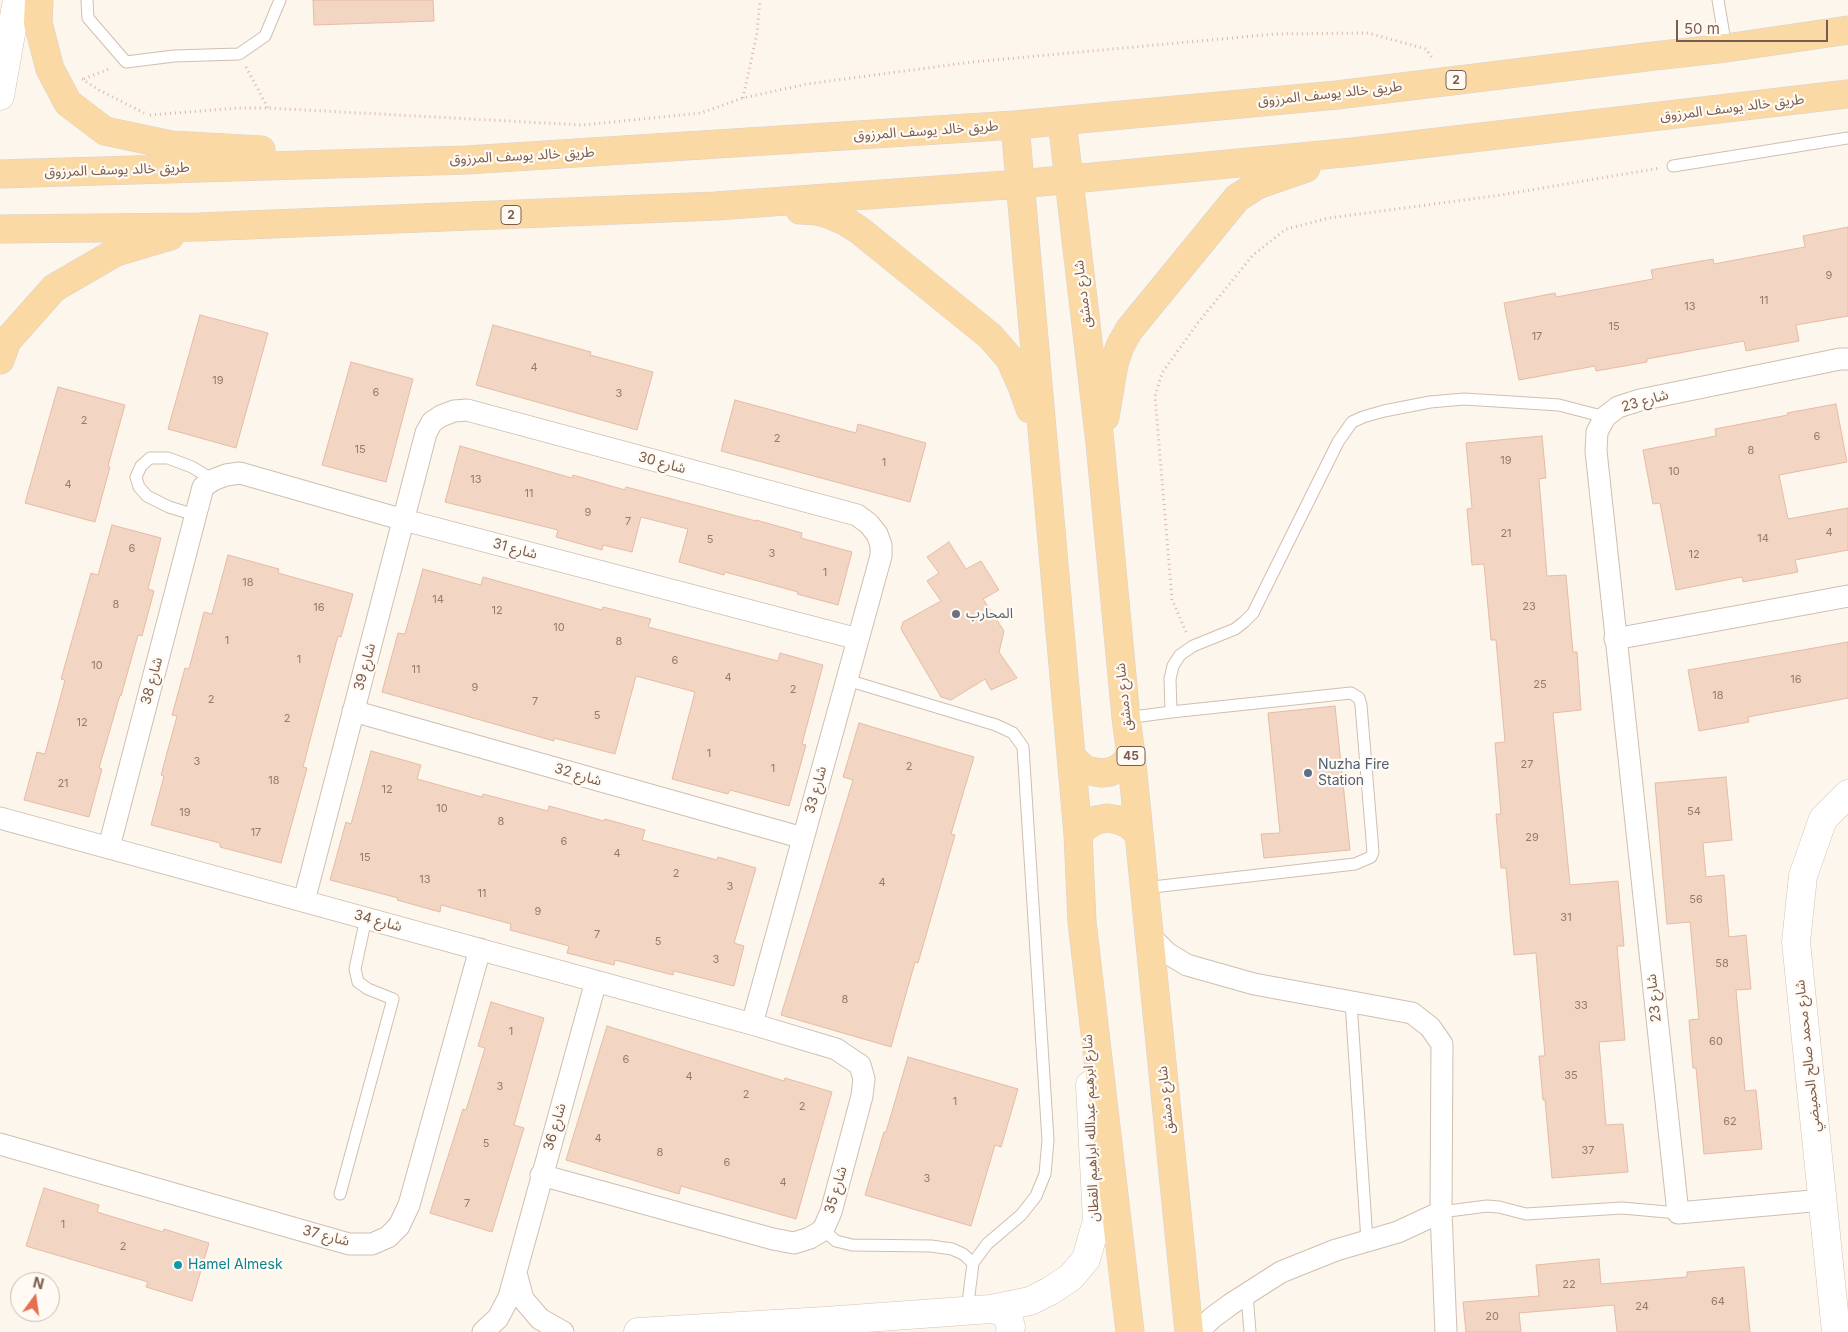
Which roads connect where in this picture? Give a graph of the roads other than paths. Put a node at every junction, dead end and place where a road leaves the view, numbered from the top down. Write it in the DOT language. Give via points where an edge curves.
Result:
graph roads {
  1 [pos="17,0"];
  2 [pos="39,0"];
  3 [pos="87,0"];
  4 [pos="280,0"];
  5 [pos="1718,0"];
  6 [pos="1848,30"];
  7 [pos="1726,48"];
  8 [pos="1848,94"];
  9 [pos="0,96"];
  10 [pos="1062,122"];
  11 [pos="1015,125"];
  12 [pos="1848,138"];
  13 [pos="1353,152"];
  14 [pos="467,160"];
  15 [pos="1673,166"];
  16 [pos="0,174"];
  17 [pos="1070,181"];
  18 [pos="1020,184"];
  19 [pos="716,206"];
  20 [pos="199,227"];
  21 [pos="0,229"];
  22 [pos="1848,359"];
  23 [pos="0,360"];
  24 [pos="1605,417"];
  25 [pos="426,432"];
  26 [pos="1100,443"];
  27 [pos="1043,447"];
  28 [pos="213,480"];
  29 [pos="195,514"];
  30 [pos="404,520"];
  31 [pos="881,556"];
  32 [pos="1848,596"];
  33 [pos="858,639"];
  34 [pos="1615,639"];
  35 [pos="846,680"];
  36 [pos="353,711"];
  37 [pos="1171,712"];
  38 [pos="1126,718"];
  39 [pos="1131,754"];
  40 [pos="1071,757"];
  41 [pos="1848,794"];
  42 [pos="1,819"];
  43 [pos="1138,833"];
  44 [pos="1078,834"];
  45 [pos="803,838"];
  46 [pos="109,847"];
  47 [pos="1144,888"];
  48 [pos="304,901"];
  49 [pos="366,918"];
  50 [pos="1082,922"];
  51 [pos="1149,935"];
  52 [pos="480,949"];
  53 [pos="596,981"];
  54 [pos="1351,1002"];
  55 [pos="752,1024"];
  56 [pos="0,1144"];
  57 [pos="541,1175"];
  58 [pos="340,1194"];
  59 [pos="1823,1200"];
  60 [pos="1441,1212"];
  61 [pos="1678,1213"];
  62 [pos="823,1230"];
  63 [pos="1367,1241"];
  64 [pos="973,1263"];
  65 [pos="516,1273"];
  66 [pos="1247,1294"];
  67 [pos="979,1310"];
  68 [pos="866,1325"];
  69 [pos="833,1327"];
  70 [pos="483,1332"];
  71 [pos="563,1332"];
  72 [pos="638,1332"];
  73 [pos="1010,1332"];
  74 [pos="1130,1332"];
  75 [pos="1189,1332"];
  76 [pos="1198,1332"];
  77 [pos="1250,1332"];
  78 [pos="1446,1332"];
  79 [pos="1836,1332"];
  1 -- 9 [label="street"];
  2 -- 14 [label="main road" via="38,23 50,69 68,103 105,131 171,145"];
  3 -- 4 [label="lane" via="88,18 126,62 174,56 239,54 265,36"];
  5 -- 7 [label="lane"];
  6 -- 7 [label="main road, طريق خالد يوسف المرزوق / 2"];
  7 -- 10 [label="main road, طريق خالد يوسف المرزوق / 2" via="1337,94"];
  8 -- 13 [label="main road, طريق خالد يوسف المرزوق / 2"];
  10 -- 11 [label="main road, طريق خالد يوسف المرزوق / 2"];
  10 -- 17 [label="main road, شارع دمشق / 45"];
  11 -- 14 [label="main road, طريق خالد يوسف المرزوق / 2"];
  11 -- 18 [label="main road"];
  12 -- 15 [label="lane"];
  13 -- 17 [label="main road, طريق خالد يوسف المرزوق / 2"];
  13 -- 26 [label="main road" via="1257,185 1233,202 1124,338 1114,364"];
  14 -- 16 [label="main road, طريق خالد يوسف المرزوق / 2"];
  17 -- 18 [label="main road, طريق خالد يوسف المرزوق / 2"];
  17 -- 26 [label="main road, شارع دمشق / 45"];
  18 -- 19 [label="main road, طريق خالد يوسف المرزوق / 2"];
  18 -- 27 [label="main road"];
  19 -- 20 [label="main road, طريق خالد يوسف المرزوق / 2"];
  19 -- 27 [label="main road" via="817,211 837,217 859,230 1001,347 1015,369"];
  20 -- 21 [label="main road, طريق خالد يوسف المرزوق / 2"];
  20 -- 23 [label="main road" via="116,252 54,288 7,340"];
  22 -- 24 [label="street, شارع 23" via="1640,400 1618,407"];
  24 -- 34 [label="street, شارع 23" via="1597,432 1596,451"];
  24 -- 37 [label="lane" via="1559,405 1464,399 1384,411 1352,422 1338,442 1253,612 1236,629 1193,646 1180,655 1173,666"];
  25 -- 30 [label="street, شارع 39"];
  25 -- 31 [label="street, شارع 30" via="441,416 467,410 847,512 863,520 877,534"];
  26 -- 38 [label="main road, شارع دمشق / 45"];
  27 -- 40 [label="main road"];
  28 -- 29 [label="street" via="204,487"];
  28 -- 29 [label="lane" via="168,458 150,458 141,466 136,477 147,496 168,507"];
  28 -- 30 [label="street, شارع 31" via="226,474 240,473"];
  29 -- 46 [label="street, شارع 38"];
  30 -- 33 [label="street, شارع 31"];
  30 -- 36 [label="street, شارع 39"];
  31 -- 33 [label="street, شارع 33"];
  32 -- 34 [label="street"];
  33 -- 35 [label="street, شارع 33"];
  34 -- 61 [label="street, شارع 23"];
  35 -- 45 [label="street, شارع 33"];
  35 -- 64 [label="lane" via="996,724 1013,733 1023,747 1048,1140 1045,1174 1036,1196 1021,1215 987,1244"];
  36 -- 45 [label="street, شارع 32"];
  36 -- 48 [label="street, شارع 39"];
  37 -- 38 [label="lane"];
  37 -- 47 [label="lane" via="1355,694 1361,705 1373,852 1371,857 1355,864"];
  38 -- 39 [label="main road, شارع دمشق / 45"];
  39 -- 40 [label="main road" via="1119,768 1101,774 1085,770"];
  39 -- 43 [label="main road, شارع دمشق / 45"];
  40 -- 44 [label="main road"];
  41 -- 59 [label="street, شارع محمد صالح الحميضي" via="1823,819 1803,876 1796,942"];
  42 -- 46 [label="street, شارع 34"];
  43 -- 44 [label="main road" via="1124,822 1107,818 1096,820"];
  43 -- 47 [label="main road, شارع دمشق / 45"];
  44 -- 50 [label="main road"];
  45 -- 55 [label="street, شارع 33"];
  46 -- 48 [label="street, شارع 34"];
  47 -- 51 [label="main road, شارع دمشق / 45"];
  48 -- 49 [label="street, شارع 34"];
  49 -- 52 [label="street, شارع 34"];
  49 -- 58 [label="lane" via="355,968 358,982 393,999"];
  50 -- 67 [label="street, شارع ابرهيم عبدالله ابراهيم القطان" via="1096,1221 1086,1259 1071,1277 1030,1301"];
  50 -- 74 [label="main road"];
  51 -- 54 [label="street" via="1167,953 1187,965 1254,984"];
  51 -- 75 [label="main road, شارع دمشق / 45"];
  52 -- 53 [label="street, شارع 34"];
  52 -- 56 [label="street, شارع 37" via="410,1205 399,1226 372,1244 349,1244"];
  53 -- 55 [label="street, شارع 34"];
  53 -- 57 [label="street, شارع 36"];
  54 -- 60 [label="street" via="1412,1012 1430,1027 1442,1044"];
  54 -- 63 [label="lane"];
  55 -- 62 [label="street, شارع 35" via="836,1049 860,1065 864,1079 862,1096 831,1212"];
  57 -- 62 [label="street, شارع 35" via="773,1239 794,1243"];
  57 -- 65 [label="street, شارع 36"];
  59 -- 61 [label="street"];
  59 -- 79 [label="street, شارع محمد صالح الحميضي"];
  60 -- 61 [label="lane" via="1486,1206 1526,1214 1622,1208"];
  60 -- 63 [label="street" via="1398,1232"];
  60 -- 78 [label="street"];
  62 -- 64 [label="lane" via="836,1241 852,1245 952,1249"];
  63 -- 66 [label="street" via="1281,1272"];
  64 -- 67 [label="lane"];
  65 -- 70 [label="street, شارع 36" via="498,1318"];
  65 -- 71 [label="street, شارع 36" via="523,1299 540,1319"];
  66 -- 76 [label="street"];
  66 -- 77 [label="lane"];
  67 -- 68 [label="street, شارع ابرهيم عبدالله ابراهيم القطان"];
  67 -- 73 [label="street" via="1001,1311 1008,1318"];
  68 -- 69 [label="street, شارع ابرهيم عبدالله ابراهيم القطان"];
  69 -- 72 [label="street, شارع ابرهيم عبدالله ابراهيم القطان"];
}
